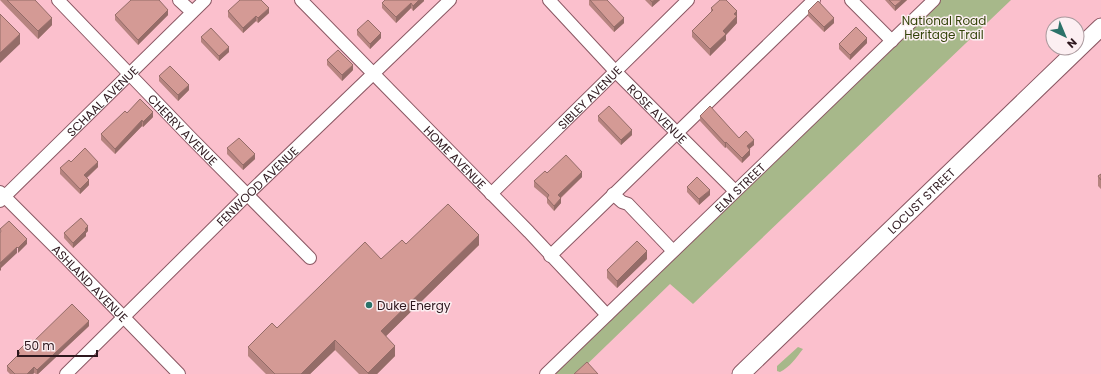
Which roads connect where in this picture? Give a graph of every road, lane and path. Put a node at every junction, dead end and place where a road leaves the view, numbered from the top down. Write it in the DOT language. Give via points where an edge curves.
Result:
graph roads {
  1 [pos="58,0"];
  2 [pos="179,0"];
  3 [pos="205,0"];
  4 [pos="301,0"];
  5 [pos="450,0"];
  6 [pos="548,0"];
  7 [pos="688,0"];
  8 [pos="814,0"];
  9 [pos="851,0"];
  10 [pos="934,0"];
  11 [pos="192,12"];
  12 [pos="1101,27"];
  13 [pos="892,41"];
  14 [pos="614,72"];
  15 [pos="130,75"];
  16 [pos="374,75"];
  17 [pos="676,133"];
  18 [pos="735,191"];
  19 [pos="490,194"];
  20 [pos="613,194"];
  21 [pos="248,195"];
  22 [pos="1,197"];
  23 [pos="673,251"];
  24 [pos="550,256"];
  25 [pos="310,258"];
  26 [pos="606,316"];
  27 [pos="124,317"];
  28 [pos="66,374"];
  29 [pos="179,374"];
  30 [pos="546,374"];
  31 [pos="741,374"];
  1 -- 15 [label="street, CHERRY AVENUE"];
  2 -- 11 [label="street"];
  3 -- 11 [label="street, SCHAAL AVENUE"];
  4 -- 16 [label="street, HOME AVENUE"];
  5 -- 16 [label="street, FENWOOD AVENUE"];
  6 -- 14 [label="street, ROSE AVENUE"];
  7 -- 14 [label="street, SIBLEY AVENUE"];
  8 -- 17 [label="street"];
  9 -- 13 [label="street"];
  10 -- 13 [label="street, ELM STREET"];
  11 -- 15 [label="street, SCHAAL AVENUE"];
  12 -- 31 [label="street, LOCUST STREET"];
  13 -- 18 [label="street, ELM STREET"];
  14 -- 17 [label="street, ROSE AVENUE"];
  14 -- 19 [label="street, SIBLEY AVENUE"];
  15 -- 21 [label="street, CHERRY AVENUE"];
  15 -- 22 [label="street, SCHAAL AVENUE"];
  16 -- 19 [label="street, HOME AVENUE"];
  16 -- 21 [label="street, FENWOOD AVENUE"];
  17 -- 18 [label="street, ROSE AVENUE"];
  17 -- 20 [label="street"];
  18 -- 23 [label="street, ELM STREET"];
  19 -- 24 [label="street, HOME AVENUE"];
  20 -- 23 [label="street" via="628,204"];
  20 -- 24 [label="street"];
  21 -- 25 [label="street, CHERRY AVENUE"];
  21 -- 27 [label="street, FENWOOD AVENUE"];
  22 -- 27 [label="street, ASHLAND AVENUE"];
  23 -- 26 [label="street, ELM STREET"];
  24 -- 26 [label="street, HOME AVENUE"];
  26 -- 30 [label="street, ELM STREET"];
  27 -- 28 [label="street, FENWOOD AVENUE"];
  27 -- 29 [label="street, ASHLAND AVENUE"];
}
